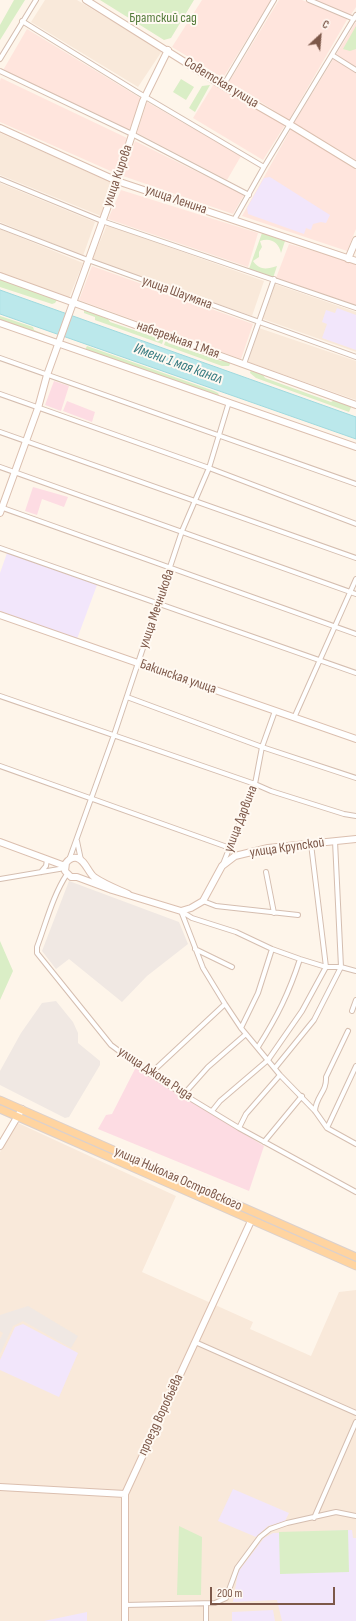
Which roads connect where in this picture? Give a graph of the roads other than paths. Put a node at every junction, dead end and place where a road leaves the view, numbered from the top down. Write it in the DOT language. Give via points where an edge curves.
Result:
graph roads {
  1 [pos="36,0"];
  2 [pos="86,0"];
  3 [pos="274,0"];
  4 [pos="309,0"];
  5 [pos="355,17"];
  6 [pos="22,21"];
  7 [pos="168,50"];
  8 [pos="332,55"];
  9 [pos="0,59"];
  10 [pos="356,70"];
  11 [pos="0,72"];
  12 [pos="223,86"];
  13 [pos="146,97"];
  14 [pos="290,124"];
  15 [pos="0,128"];
  16 [pos="132,134"];
  17 [pos="356,165"];
  18 [pos="264,167"];
  19 [pos="0,179"];
  20 [pos="117,181"];
  21 [pos="248,195"];
  22 [pos="234,220"];
  23 [pos="102,221"];
  24 [pos="0,226"];
  25 [pos="356,240"];
  26 [pos="348,259"];
  27 [pos="88,260"];
  28 [pos="356,261"];
  29 [pos="0,276"];
  30 [pos="274,279"];
  31 [pos="73,303"];
  32 [pos="356,308"];
  33 [pos="0,322"];
  34 [pos="258,323"];
  35 [pos="60,341"];
  36 [pos="356,357"];
  37 [pos="0,358"];
  38 [pos="244,364"];
  39 [pos="48,375"];
  40 [pos="0,394"];
  41 [pos="230,402"];
  42 [pos="356,405"];
  43 [pos="38,408"];
  44 [pos="0,432"];
  45 [pos="220,435"];
  46 [pos="25,441"];
  47 [pos="356,447"];
  48 [pos="0,467"];
  49 [pos="208,468"];
  50 [pos="14,472"];
  51 [pos="356,484"];
  52 [pos="195,500"];
  53 [pos="1,509"];
  54 [pos="356,524"];
  55 [pos="182,531"];
  56 [pos="0,548"];
  57 [pos="356,558"];
  58 [pos="171,569"];
  59 [pos="356,579"];
  60 [pos="350,592"];
  61 [pos="356,594"];
  62 [pos="159,603"];
  63 [pos="0,615"];
  64 [pos="336,627"];
  65 [pos="356,634"];
  66 [pos="320,660"];
  67 [pos="139,663"];
  68 [pos="356,673"];
  69 [pos="0,696"];
  70 [pos="127,697"];
  71 [pos="275,711"];
  72 [pos="294,718"];
  73 [pos="114,735"];
  74 [pos="356,739"];
  75 [pos="262,747"];
  76 [pos="0,766"];
  77 [pos="356,778"];
  78 [pos="255,784"];
  79 [pos="92,799"];
  80 [pos="356,816"];
  81 [pos="77,839"];
  82 [pos="356,840"];
  83 [pos="334,841"];
  84 [pos="0,842"];
  85 [pos="311,844"];
  86 [pos="230,848"];
  87 [pos="46,860"];
  88 [pos="82,862"];
  89 [pos="222,866"];
  90 [pos="66,868"];
  91 [pos="43,872"];
  92 [pos="266,872"];
  93 [pos="77,877"];
  94 [pos="0,879"];
  95 [pos="128,894"];
  96 [pos="203,901"];
  97 [pos="181,911"];
  98 [pos="274,913"];
  99 [pos="298,915"];
  100 [pos="195,948"];
  101 [pos="272,949"];
  102 [pos="300,959"];
  103 [pos="326,967"];
  104 [pos="341,967"];
  105 [pos="232,968"];
  106 [pos="356,971"];
  107 [pos="356,1000"];
  108 [pos="224,1004"];
  109 [pos="352,1011"];
  110 [pos="241,1028"];
  111 [pos="348,1031"];
  112 [pos="246,1034"];
  113 [pos="258,1048"];
  114 [pos="268,1060"];
  115 [pos="356,1066"];
  116 [pos="275,1068"];
  117 [pos="150,1074"];
  118 [pos="280,1075"];
  119 [pos="184,1094"];
  120 [pos="302,1096"];
  121 [pos="0,1100"];
  122 [pos="0,1109"];
  123 [pos="22,1109"];
  124 [pos="212,1111"];
  125 [pos="315,1111"];
  126 [pos="18,1116"];
  127 [pos="239,1128"];
  128 [pos="327,1128"];
  129 [pos="264,1142"];
  130 [pos="356,1144"];
  131 [pos="0,1146"];
  132 [pos="356,1192"];
  133 [pos="218,1196"];
  134 [pos="215,1204"];
  135 [pos="255,1213"];
  136 [pos="251,1221"];
  137 [pos="356,1257"];
  138 [pos="356,1266"];
  139 [pos="195,1342"];
  140 [pos="356,1413"];
  141 [pos="356,1422"];
  142 [pos="0,1488"];
  143 [pos="125,1494"];
  144 [pos="356,1516"];
  145 [pos="314,1518"];
  146 [pos="206,1604"];
  147 [pos="125,1606"];
  148 [pos="125,1621"];
  149 [pos="206,1621"];
  1 -- 6 [label="street"];
  2 -- 7 [label="main road, Советская улица"];
  3 -- 12 [label="street"];
  4 -- 5 [label="street"];
  5 -- 8 [label="street"];
  6 -- 9 [label="street"];
  6 -- 13 [label="street"];
  7 -- 12 [label="main road, Советская улица"];
  7 -- 13 [label="main road, улица Кирова"];
  8 -- 10 [label="street"];
  8 -- 14 [label="street"];
  11 -- 16 [label="street"];
  12 -- 14 [label="main road, Советская улица"];
  13 -- 16 [label="main road, улица Кирова"];
  13 -- 18 [label="street"];
  14 -- 17 [label="main road, Советская улица"];
  14 -- 18 [label="street"];
  15 -- 20 [label="main road, улица Ленина"];
  16 -- 20 [label="main road, улица Кирова"];
  16 -- 21 [label="street"];
  18 -- 21 [label="street"];
  19 -- 23 [label="street"];
  20 -- 22 [label="main road, улица Ленина"];
  20 -- 23 [label="main road, улица Кирова"];
  21 -- 22 [label="street"];
  22 -- 26 [label="main road, улица Ленина"];
  23 -- 27 [label="main road, улица Кирова"];
  23 -- 30 [label="street"];
  24 -- 27 [label="street, улица Шаумяна"];
  25 -- 26 [label="main road"];
  26 -- 28 [label="main road, улица Ленина"];
  27 -- 31 [label="main road, улица Кирова"];
  27 -- 34 [label="street, улица Шаумяна"];
  29 -- 31 [label="main road, набережная 1 Мая"];
  30 -- 32 [label="street"];
  30 -- 34 [label="street"];
  31 -- 35 [label="main road, улица Кирова"];
  31 -- 38 [label="main road, набережная 1 Мая"];
  33 -- 35 [label="main road"];
  34 -- 36 [label="street, улица Шаумяна"];
  34 -- 38 [label="street"];
  35 -- 39 [label="main road"];
  35 -- 41 [label="main road"];
  37 -- 39 [label="street"];
  38 -- 42 [label="main road, набережная 1 Мая"];
  39 -- 43 [label="main road"];
  39 -- 45 [label="street"];
  40 -- 43 [label="street"];
  41 -- 45 [label="street, улица Мечникова"];
  41 -- 47 [label="main road"];
  43 -- 46 [label="main road"];
  43 -- 49 [label="street"];
  44 -- 46 [label="street"];
  45 -- 49 [label="street, улица Мечникова"];
  45 -- 51 [label="street"];
  46 -- 50 [label="main road"];
  46 -- 52 [label="street"];
  48 -- 50 [label="street"];
  49 -- 52 [label="street, улица Мечникова"];
  49 -- 54 [label="street"];
  50 -- 53 [label="main road"];
  50 -- 55 [label="street"];
  52 -- 55 [label="street, улица Мечникова"];
  52 -- 57 [label="street"];
  53 -- 58 [label="street"];
  55 -- 58 [label="street, улица Мечникова"];
  55 -- 60 [label="street"];
  56 -- 62 [label="street"];
  58 -- 62 [label="street, улица Мечникова"];
  58 -- 64 [label="street"];
  59 -- 60 [label="street"];
  60 -- 61 [label="street"];
  60 -- 64 [label="street"];
  62 -- 66 [label="street"];
  62 -- 67 [label="street, улица Мечникова"];
  63 -- 67 [label="main road, Бакинская улица"];
  64 -- 65 [label="street"];
  64 -- 66 [label="street"];
  66 -- 68 [label="street"];
  66 -- 72 [label="street"];
  67 -- 70 [label="street, улица Мечникова"];
  67 -- 71 [label="main road, Бакинская улица"];
  69 -- 73 [label="street"];
  70 -- 73 [label="street, улица Мечникова"];
  70 -- 75 [label="street"];
  71 -- 72 [label="main road, Бакинская улица"];
  71 -- 75 [label="street, улица Дарвина"];
  72 -- 74 [label="main road, Бакинская улица"];
  73 -- 78 [label="street"];
  73 -- 79 [label="street, улица Мечникова"];
  75 -- 77 [label="street"];
  75 -- 78 [label="street, улица Дарвина"];
  76 -- 79 [label="street"];
  78 -- 80 [label="street" via="291,798"];
  78 -- 86 [label="street, улица Дарвина"];
  79 -- 81 [label="street, улица Мечникова"];
  79 -- 86 [label="street"];
  81 -- 88 [label="street"];
  81 -- 90 [label="street, улица Мечникова"];
  82 -- 83 [label="main road, улица Крупской"];
  83 -- 85 [label="main road, улица Крупской"];
  83 -- 104 [label="street"];
  84 -- 87 [label="main road"];
  85 -- 89 [label="main road, улица Крупской" via="268,848 235,856"];
  85 -- 103 [label="street"];
  86 -- 89 [label="street, улица Дарвина"];
  87 -- 90 [label="main road"];
  87 -- 91 [label="street"];
  88 -- 90 [label="main road" via="74,858"];
  88 -- 93 [label="main road" via="84,871"];
  88 -- 95 [label="main road" via="94,877"];
  89 -- 96 [label="main road, улица Дарвина"];
  90 -- 91 [label="street"];
  90 -- 93 [label="main road" via="71,877"];
  90 -- 117 [label="street, улица Джона Рида" via="37,953 111,1045"];
  91 -- 94 [label="street"];
  92 -- 98 [label="street"];
  93 -- 95 [label="main road"];
  95 -- 97 [label="main road"];
  96 -- 97 [label="main road"];
  96 -- 98 [label="street" via="216,906"];
  97 -- 100 [label="street"];
  97 -- 101 [label="street" via="192,918 236,932"];
  98 -- 99 [label="street"];
  100 -- 105 [label="street"];
  100 -- 108 [label="street"];
  101 -- 102 [label="street"];
  101 -- 110 [label="street" via="258,993"];
  102 -- 103 [label="street"];
  102 -- 113 [label="street" via="274,1023"];
  103 -- 104 [label="street"];
  103 -- 114 [label="street" via="302,1011"];
  104 -- 106 [label="street"];
  104 -- 116 [label="street" via="314,1020"];
  107 -- 109 [label="street"];
  108 -- 110 [label="street"];
  108 -- 117 [label="street"];
  110 -- 112 [label="street"];
  111 -- 125 [label="street" via="326,1077 326,1086 316,1102"];
  112 -- 113 [label="street"];
  112 -- 119 [label="street" via="208,1067"];
  113 -- 114 [label="street"];
  114 -- 116 [label="street"];
  114 -- 124 [label="street" via="220,1101"];
  115 -- 128 [label="street"];
  116 -- 118 [label="street"];
  117 -- 119 [label="street, улица Джона Рида"];
  118 -- 120 [label="street"];
  118 -- 127 [label="street" via="246,1114"];
  119 -- 124 [label="street, улица Джона Рида"];
  120 -- 125 [label="street"];
  120 -- 129 [label="street"];
  121 -- 123 [label="main road, улица Николая Островского"];
  122 -- 126 [label="main road, улица Николая Островского"];
  123 -- 126 [label="main road"];
  123 -- 133 [label="main road, улица Николая Островского"];
  124 -- 127 [label="street, улица Джона Рида"];
  125 -- 128 [label="street"];
  126 -- 131 [label="main road"];
  126 -- 134 [label="main road, улица Николая Островского"];
  127 -- 129 [label="street, улица Джона Рида"];
  128 -- 130 [label="street"];
  129 -- 132 [label="street, улица Джона Рида"];
  133 -- 134 [label="main road"];
  133 -- 135 [label="main road, улица Николая Островского"];
  134 -- 136 [label="main road, улица Николая Островского"];
  135 -- 136 [label="main road"];
  135 -- 137 [label="main road, улица Николая Островского"];
  136 -- 138 [label="main road, улица Николая Островского"];
  136 -- 139 [label="main road, проезд Воробьёва"];
  139 -- 140 [label="street"];
  139 -- 143 [label="main road, проезд Воробьёва"];
  141 -- 145 [label="street"];
  142 -- 143 [label="main road"];
  143 -- 147 [label="main road, проезд Воробьёва"];
  144 -- 145 [label="street" via="336,1512"];
  145 -- 146 [label="street" via="270,1529 260,1537 237,1568 226,1598 215,1604"];
  146 -- 147 [label="street"];
  146 -- 149 [label="street"];
  147 -- 148 [label="main road, проезд Воробьёва"];
}
